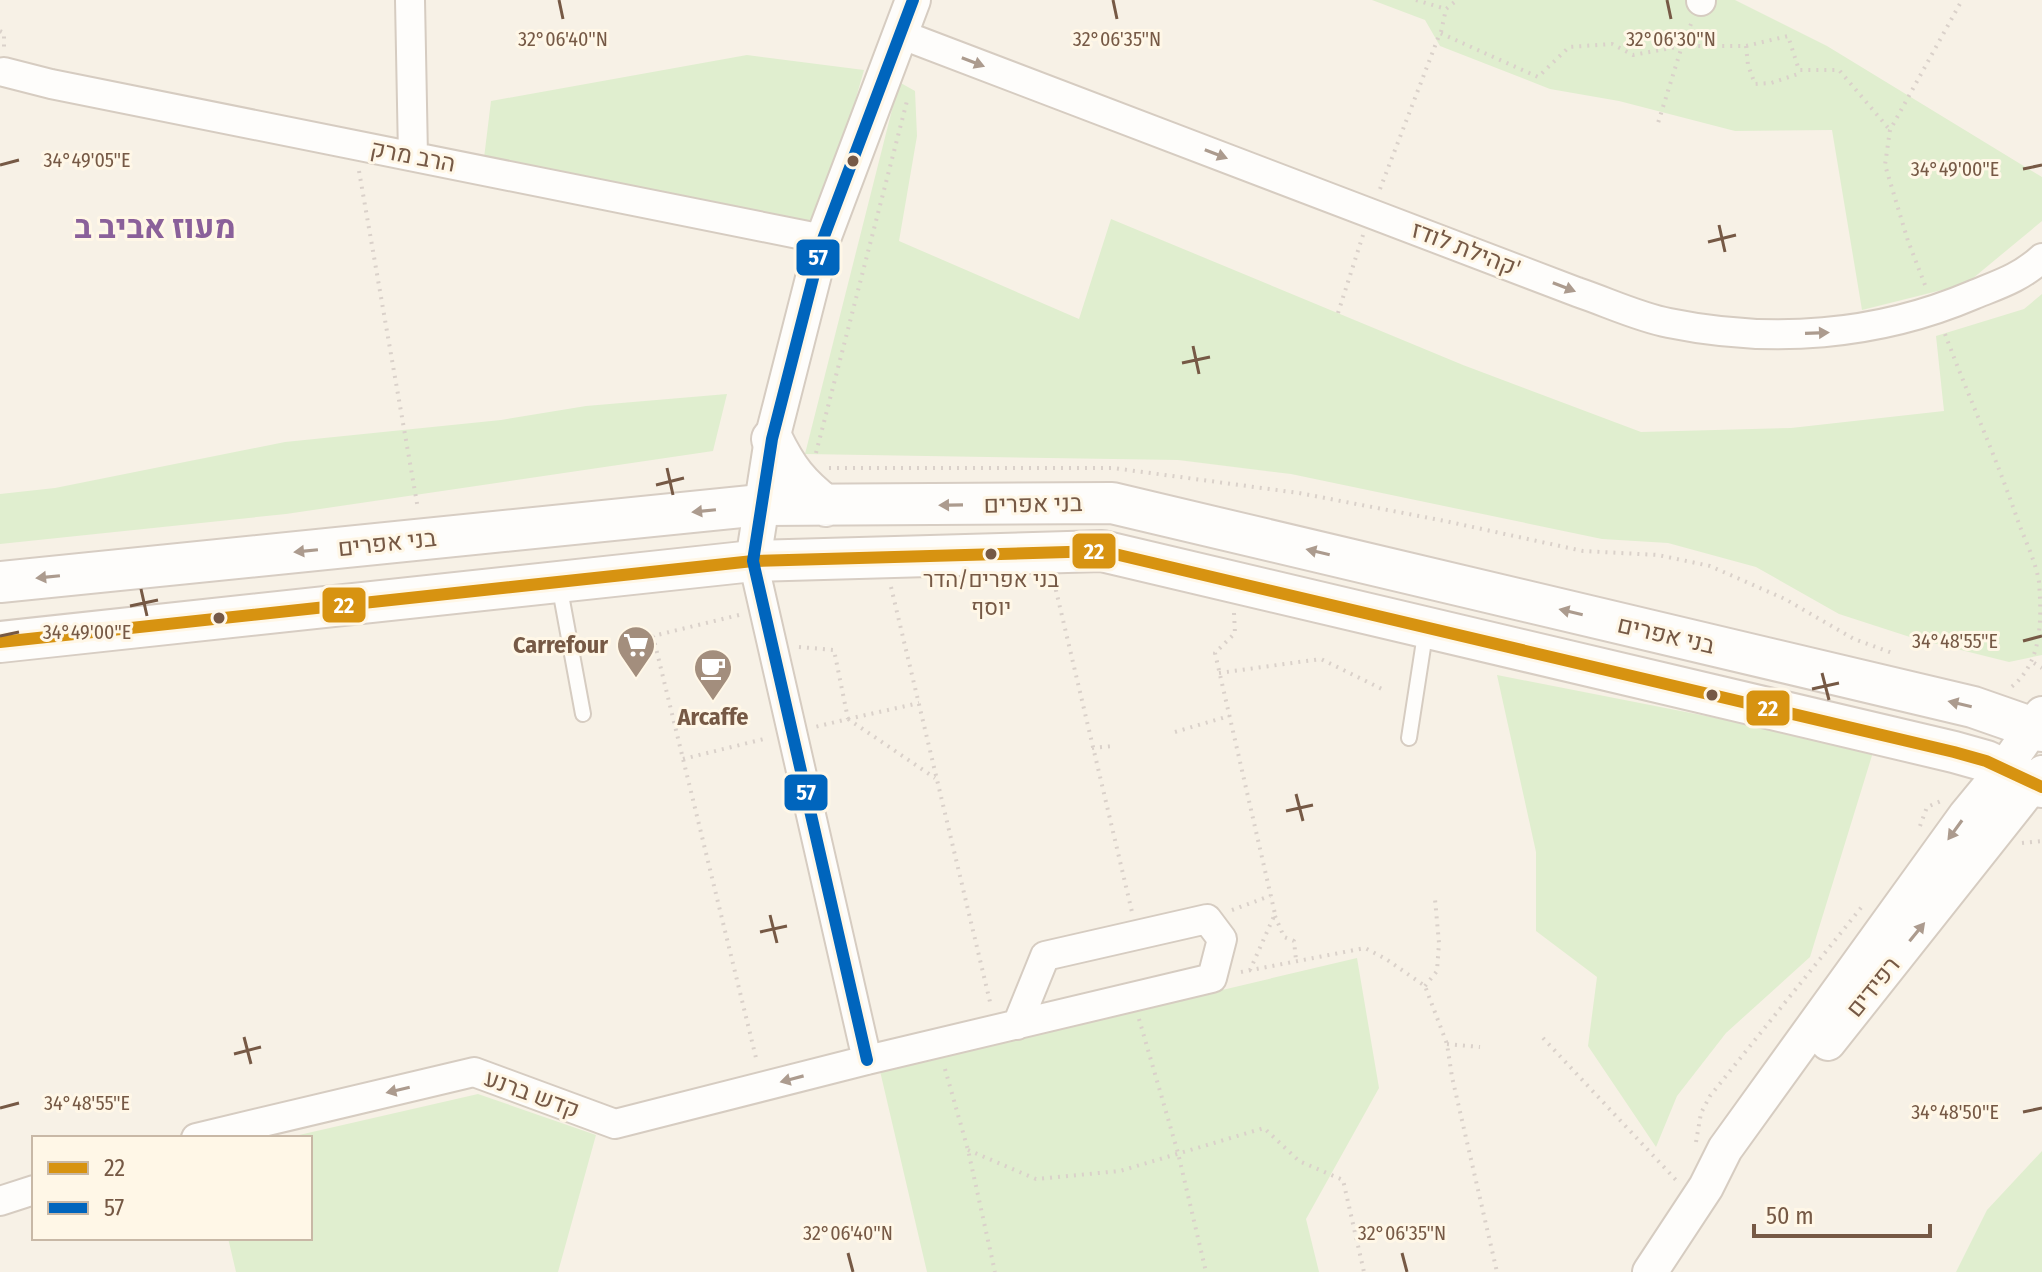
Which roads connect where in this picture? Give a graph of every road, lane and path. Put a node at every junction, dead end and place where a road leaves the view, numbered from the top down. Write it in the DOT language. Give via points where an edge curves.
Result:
graph roads {
  1 [pos="410,0"];
  2 [pos="913,0"];
  3 [pos="1416,0"];
  4 [pos="1457,0"];
  5 [pos="1701,0"];
  6 [pos="1962,0"];
  7 [pos="1446,9"];
  8 [pos="1440,33"];
  9 [pos="900,34"];
  10 [pos="1682,46"];
  11 [pos="1746,46"];
  12 [pos="1799,70"];
  13 [pos="4,72"];
  14 [pos="911,88"];
  15 [pos="1658,123"];
  16 [pos="1890,130"];
  17 [pos="354,145"];
  18 [pos="413,156"];
  19 [pos="1370,213"];
  20 [pos="823,239"];
  21 [pos="2042,258"];
  22 [pos="1936,311"];
  23 [pos="1338,313"];
  24 [pos="772,439"];
  25 [pos="816,453"];
  26 [pos="761,505"];
  27 [pos="826,506"];
  28 [pos="423,539"];
  29 [pos="1047,552"];
  30 [pos="884,557"];
  31 [pos="753,561"];
  32 [pos="559,581"];
  33 [pos="0,582"];
  34 [pos="1233,582"];
  35 [pos="764,609"];
  36 [pos="1426,627"];
  37 [pos="0,642"];
  38 [pos="773,646"];
  39 [pos="2042,668"];
  40 [pos="1219,673"];
  41 [pos="1384,690"];
  42 [pos="919,703"];
  43 [pos="583,714"];
  44 [pos="1229,716"];
  45 [pos="848,719"];
  46 [pos="2039,725"];
  47 [pos="793,732"];
  48 [pos="1175,732"];
  49 [pos="1409,738"];
  50 [pos="1114,746"];
  51 [pos="1092,749"];
  52 [pos="682,760"];
  53 [pos="2030,778"];
  54 [pos="937,779"];
  55 [pos="1270,896"];
  56 [pos="1435,899"];
  57 [pos="1275,914"];
  58 [pos="1207,919"];
  59 [pos="1137,935"];
  60 [pos="1296,960"];
  61 [pos="1250,970"];
  62 [pos="1212,978"];
  63 [pos="1425,986"];
  64 [pos="1133,997"];
  65 [pos="1007,1027"];
  66 [pos="1543,1038"];
  67 [pos="938,1043"];
  68 [pos="1447,1044"];
  69 [pos="1480,1047"];
  70 [pos="867,1060"];
  71 [pos="764,1087"];
  72 [pos="204,1136"];
  73 [pos="968,1150"];
  74 [pos="1178,1153"];
  75 [pos="32,1191"];
  76 [pos="1702,1194"];
  77 [pos="0,1201"];
  78 [pos="995,1272"];
  79 [pos="1206,1272"];
  80 [pos="1364,1272"];
  81 [pos="1497,1272"];
  82 [pos="1650,1272"];
  1 -- 18 [label="street"];
  2 -- 9 [label="street"];
  3 -- 7 [label="path"];
  4 -- 7 [label="path"];
  5 -- 10 [label="path"];
  6 -- 16 [label="path"];
  7 -- 8 [label="path"];
  8 -- 10 [label="path" via="1538,77 1569,47 1612,44 1633,55"];
  8 -- 19 [label="path"];
  9 -- 19 [label="street, קהילת לודז', one-way"];
  9 -- 20 [label="street"];
  10 -- 11 [label="path"];
  10 -- 15 [label="path"];
  11 -- 12 [label="path" via="1788,36"];
  11 -- 12 [label="path" via="1755,84"];
  12 -- 16 [label="path" via="1839,70"];
  13 -- 17 [label="street, הרב מרק"];
  14 -- 25 [label="path"];
  16 -- 22 [label="path" via="1885,165"];
  17 -- 18 [label="street, הרב מרק"];
  17 -- 28 [label="path"];
  18 -- 20 [label="street, הרב מרק"];
  19 -- 22 [label="street, קהילת לודז', one-way" via="1667,323 1754,335 1848,331"];
  19 -- 23 [label="path"];
  20 -- 24 [label="street"];
  21 -- 22 [label="street, קהילת לודז'" via="2024,274"];
  22 -- 39 [label="path" via="1995,454 2039,582 2041,624 2034,663"];
  24 -- 26 [label="street"];
  24 -- 27 [label="main road" via="794,478"];
  26 -- 27 [label="main road, בני אפרים"];
  26 -- 28 [label="main road, בני אפרים, one-way"];
  26 -- 31 [label="street"];
  46 -- 27 [label="main road, בני אפרים, one-way" via="1112,503"];
  28 -- 33 [label="main road, בני אפרים, one-way"];
  29 -- 30 [label="main road, בני אפרים"];
  29 -- 34 [label="main road, בני אפרים" via="1102,551"];
  29 -- 51 [label="path"];
  30 -- 31 [label="main road, בני אפרים"];
  30 -- 42 [label="path"];
  31 -- 32 [label="main road, בני אפרים"];
  31 -- 35 [label="street"];
  32 -- 37 [label="main road, בני אפרים"];
  32 -- 43 [label="lane"];
  34 -- 36 [label="main road, בני אפרים"];
  34 -- 40 [label="path" via="1235,633 1215,653"];
  35 -- 38 [label="street"];
  35 -- 52 [label="path" via="653,636"];
  36 -- 49 [label="lane"];
  36 -- 53 [label="main road, בני אפרים" via="1954,752"];
  38 -- 45 [label="path" via="834,650"];
  38 -- 47 [label="street"];
  40 -- 41 [label="path" via="1321,659"];
  40 -- 44 [label="path"];
  42 -- 45 [label="path"];
  42 -- 54 [label="path"];
  44 -- 48 [label="path"];
  44 -- 55 [label="path"];
  45 -- 47 [label="path"];
  45 -- 54 [label="path"];
  46 -- 53 [label="street, רפידים"];
  47 -- 52 [label="path"];
  47 -- 70 [label="street"];
  50 -- 51 [label="path"];
  51 -- 59 [label="path"];
  52 -- 71 [label="path"];
  53 -- 76 [label="street, רפידים" via="1734,1161"];
  54 -- 65 [label="path"];
  55 -- 57 [label="path"];
  55 -- 58 [label="path"];
  56 -- 63 [label="path" via="1437,971"];
  57 -- 60 [label="path" via="1284,937 1294,941"];
  57 -- 61 [label="path"];
  58 -- 59 [label="street"];
  58 -- 62 [label="street" via="1222,939"];
  59 -- 65 [label="street" via="1045,956"];
  60 -- 61 [label="path"];
  60 -- 63 [label="path" via="1365,948"];
  61 -- 62 [label="path"];
  62 -- 64 [label="street, קדש ברנע"];
  63 -- 68 [label="path"];
  64 -- 65 [label="street, קדש ברנע"];
  64 -- 74 [label="path"];
  65 -- 67 [label="street, קדש ברנע"];
  66 -- 76 [label="path"];
  67 -- 70 [label="street, קדש ברנע"];
  67 -- 73 [label="path"];
  68 -- 69 [label="path"];
  68 -- 81 [label="path"];
  70 -- 71 [label="street, קדש ברנע, one-way"];
  71 -- 72 [label="street, קדש ברנע, one-way" via="615,1124 474,1072"];
  73 -- 74 [label="path" via="1036,1179 1120,1171"];
  73 -- 78 [label="path"];
  74 -- 79 [label="path"];
  74 -- 80 [label="path" via="1264,1128 1299,1161 1343,1180"];
  75 -- 77 [label="street"];
  76 -- 82 [label="street, רפידים"];
}
